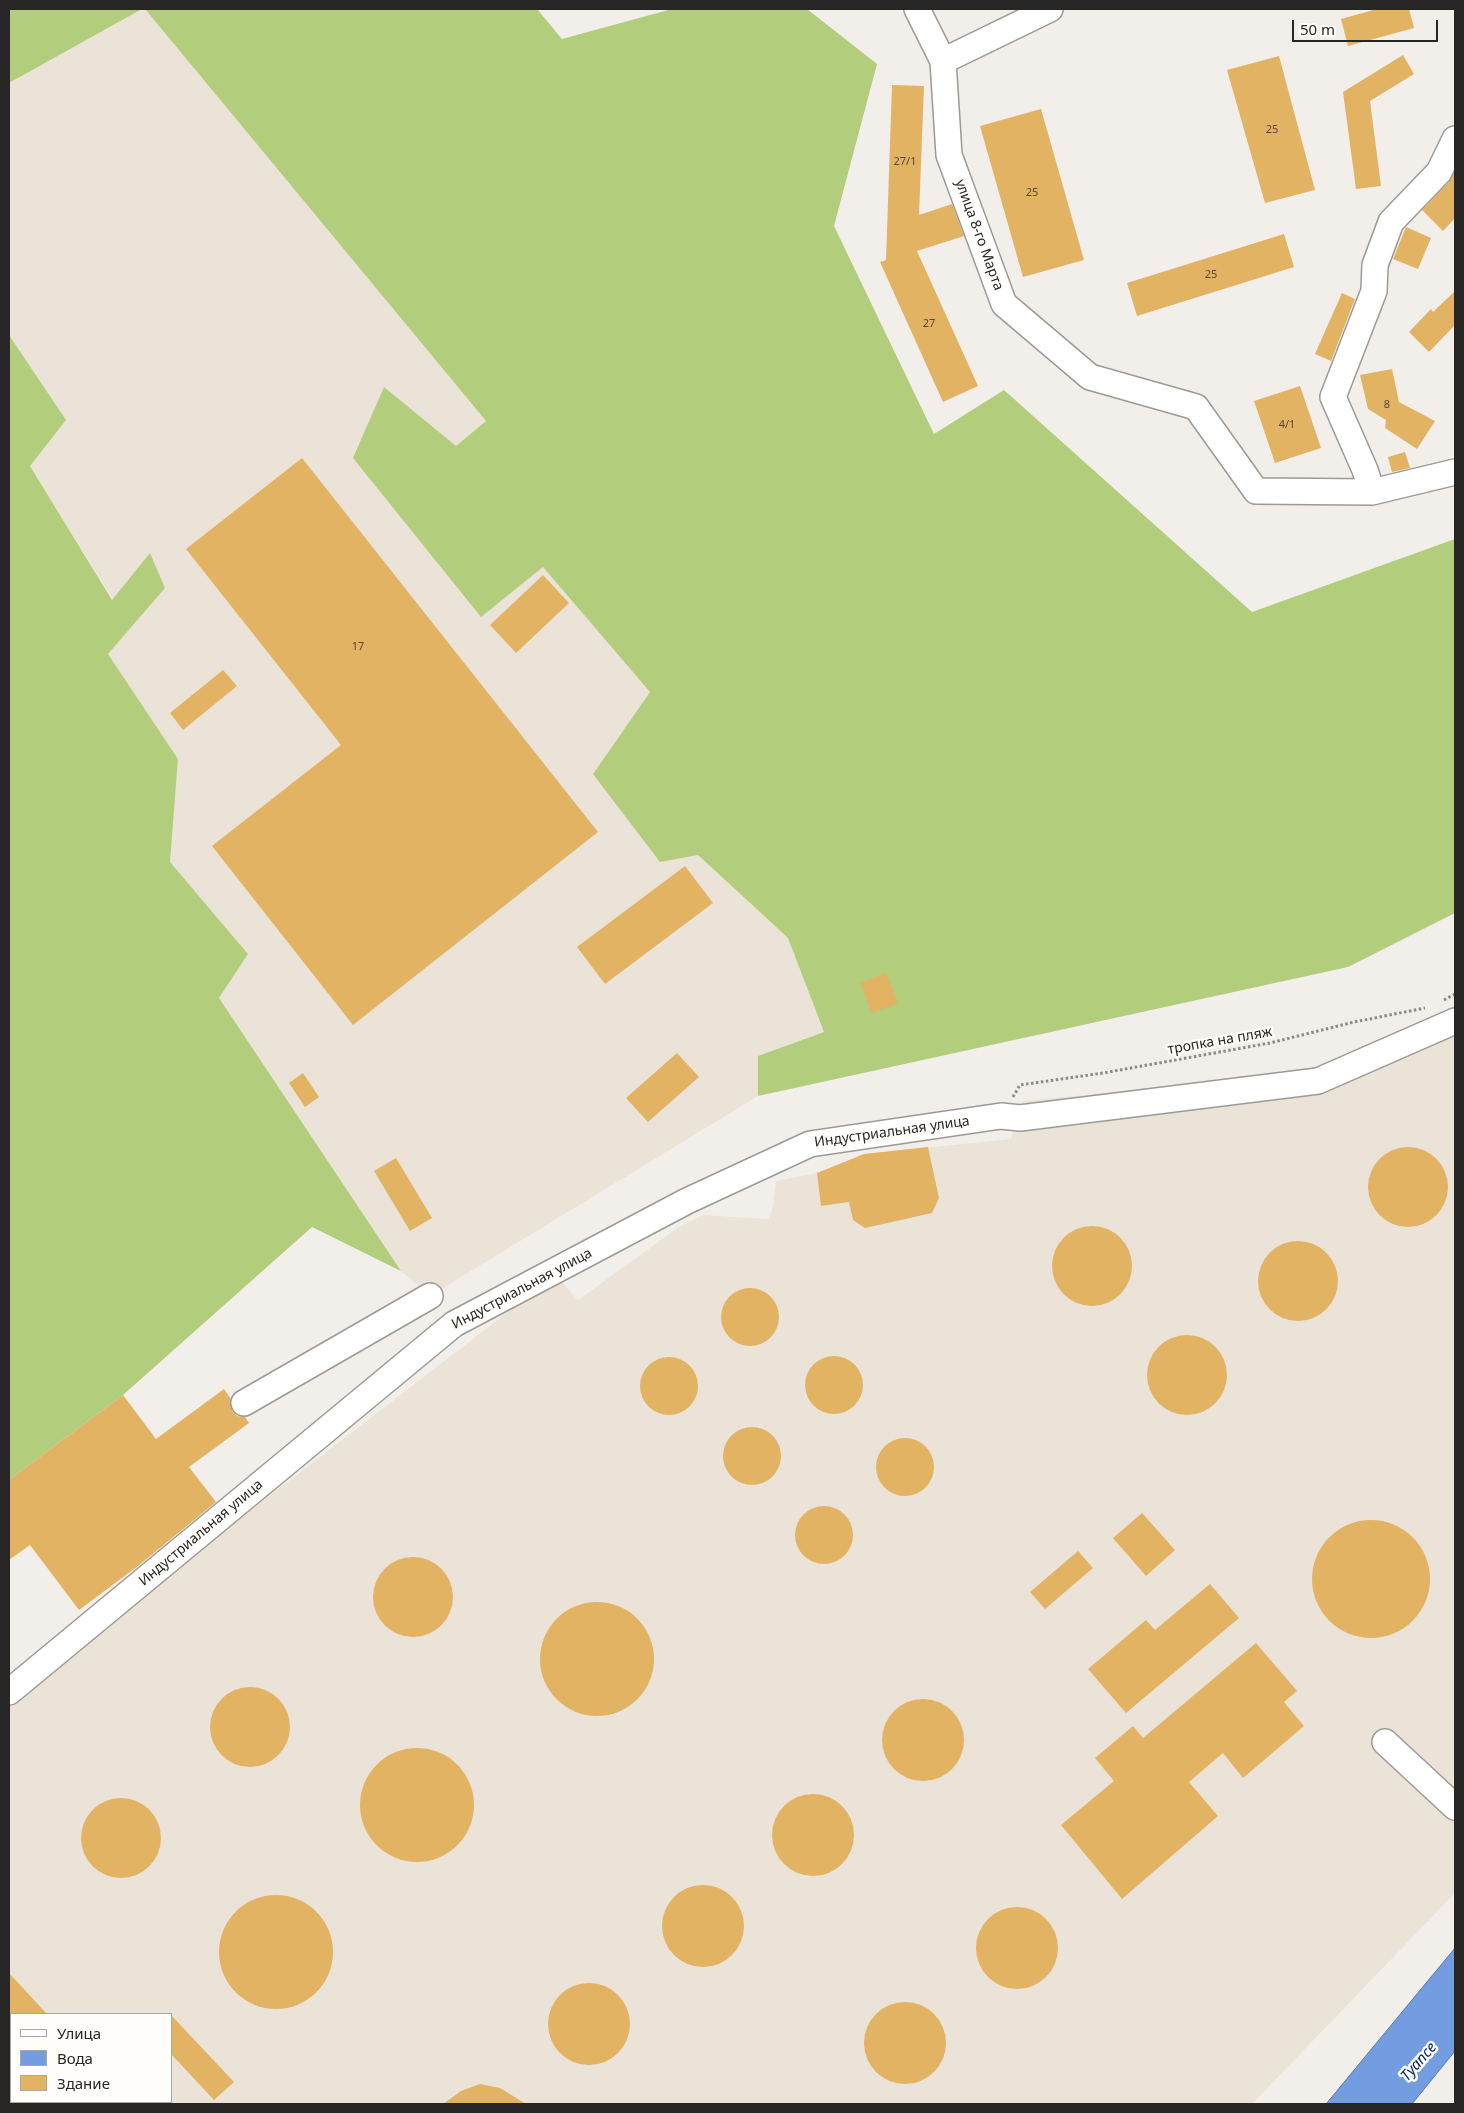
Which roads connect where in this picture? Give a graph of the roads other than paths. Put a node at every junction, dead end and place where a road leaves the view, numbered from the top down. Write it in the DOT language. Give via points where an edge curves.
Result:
graph roads {
  1 [pos="917,9"];
  2 [pos="1050,9"];
  3 [pos="943,61"];
  4 [pos="1455,139"];
  5 [pos="1455,472"];
  6 [pos="1372,492"];
  7 [pos="1455,1021"];
  8 [pos="430,1296"];
  9 [pos="244,1403"];
  10 [pos="9,1692"];
  11 [pos="1385,1742"];
  12 [pos="1449,1801"];
  1 -- 3 [label="street"];
  2 -- 3 [label="street"];
  3 -- 6 [label="street, улица 8-го Марта" via="949,155 1004,304 1090,376 1196,408 1256,491"];
  4 -- 6 [label="street" via="1439,172 1391,222 1375,264 1374,291 1333,397"];
  5 -- 6 [label="street, улица 8-го Марта"];
  7 -- 10 [label="street, Индустриальная улица" via="1318,1081 810,1144 687,1201 454,1324"];
  8 -- 9 [label="street"];
  11 -- 12 [label="street"];
}
